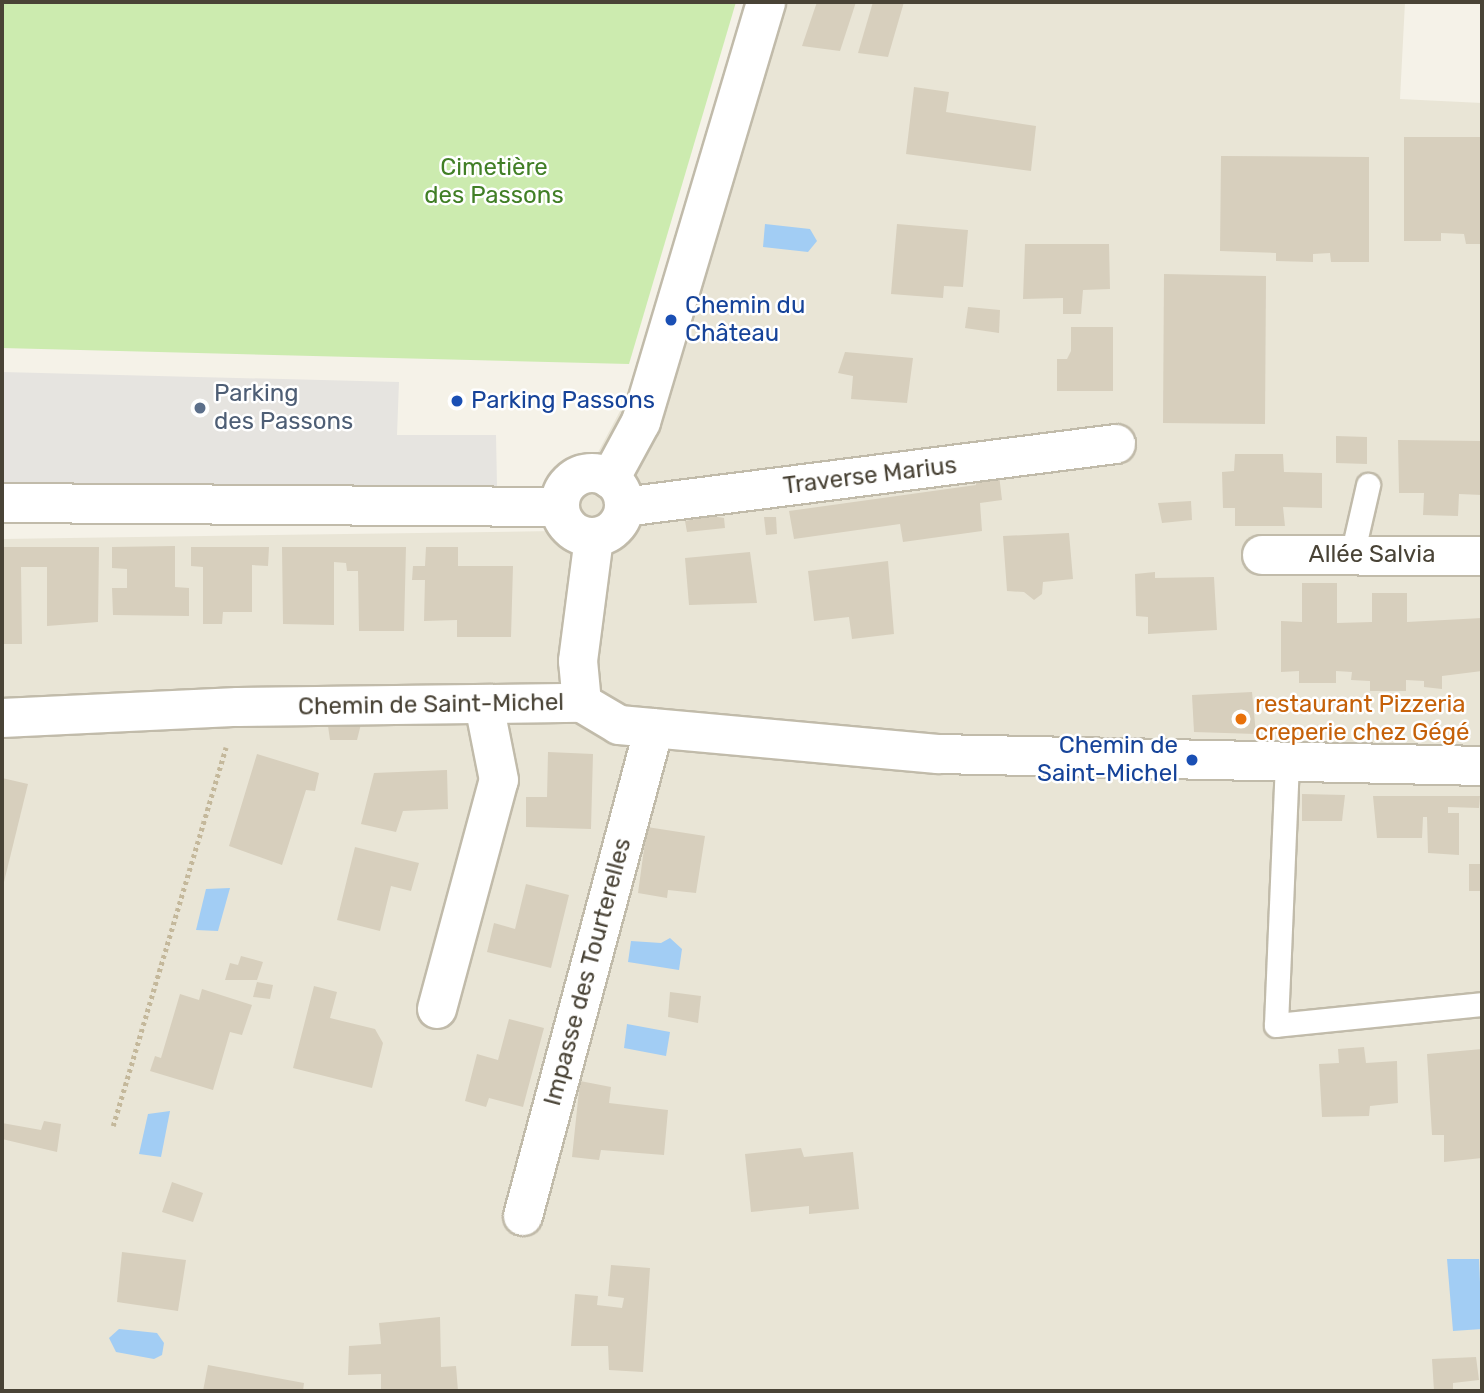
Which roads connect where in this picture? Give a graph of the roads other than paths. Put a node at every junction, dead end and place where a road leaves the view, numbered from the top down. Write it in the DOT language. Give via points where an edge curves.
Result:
graph roads {
  1 [pos="766,2"];
  2 [pos="1116,444"];
  3 [pos="1368,485"];
  4 [pos="617,493"];
  5 [pos="2,503"];
  6 [pos="559,507"];
  7 [pos="594,537"];
  8 [pos="1262,555"];
  9 [pos="1352,555"];
  10 [pos="1482,556"];
  11 [pos="582,703"];
  12 [pos="484,704"];
  13 [pos="2,718"];
  14 [pos="654,729"];
  15 [pos="1287,762"];
  16 [pos="1482,766"];
  17 [pos="1482,1004"];
  18 [pos="437,1009"];
  19 [pos="523,1216"];
  1 -- 4 [label="street"];
  2 -- 4 [label="street, Traverse Marius"];
  3 -- 9 [label="lane"];
  4 -- 6 [label="street" via="594,472 573,478 565,486"];
  4 -- 7 [label="street" via="613,529"];
  5 -- 6 [label="street"];
  6 -- 7 [label="street" via="575,532"];
  7 -- 11 [label="street" via="578,662"];
  8 -- 9 [label="street, Allée Salvia"];
  9 -- 10 [label="street, Allée Salvia"];
  11 -- 12 [label="street, Chemin de Saint-Michel"];
  11 -- 14 [label="street, Chemin de Saint-Michel" via="619,725"];
  12 -- 13 [label="street, Chemin de Saint-Michel" via="238,707"];
  12 -- 18 [label="street" via="499,780"];
  14 -- 15 [label="street, Chemin de Saint-Michel" via="938,754"];
  14 -- 19 [label="street, Impasse des Tourterelles"];
  15 -- 16 [label="street, Chemin de Saint-Michel"];
  15 -- 17 [label="lane" via="1276,1024"];
}
